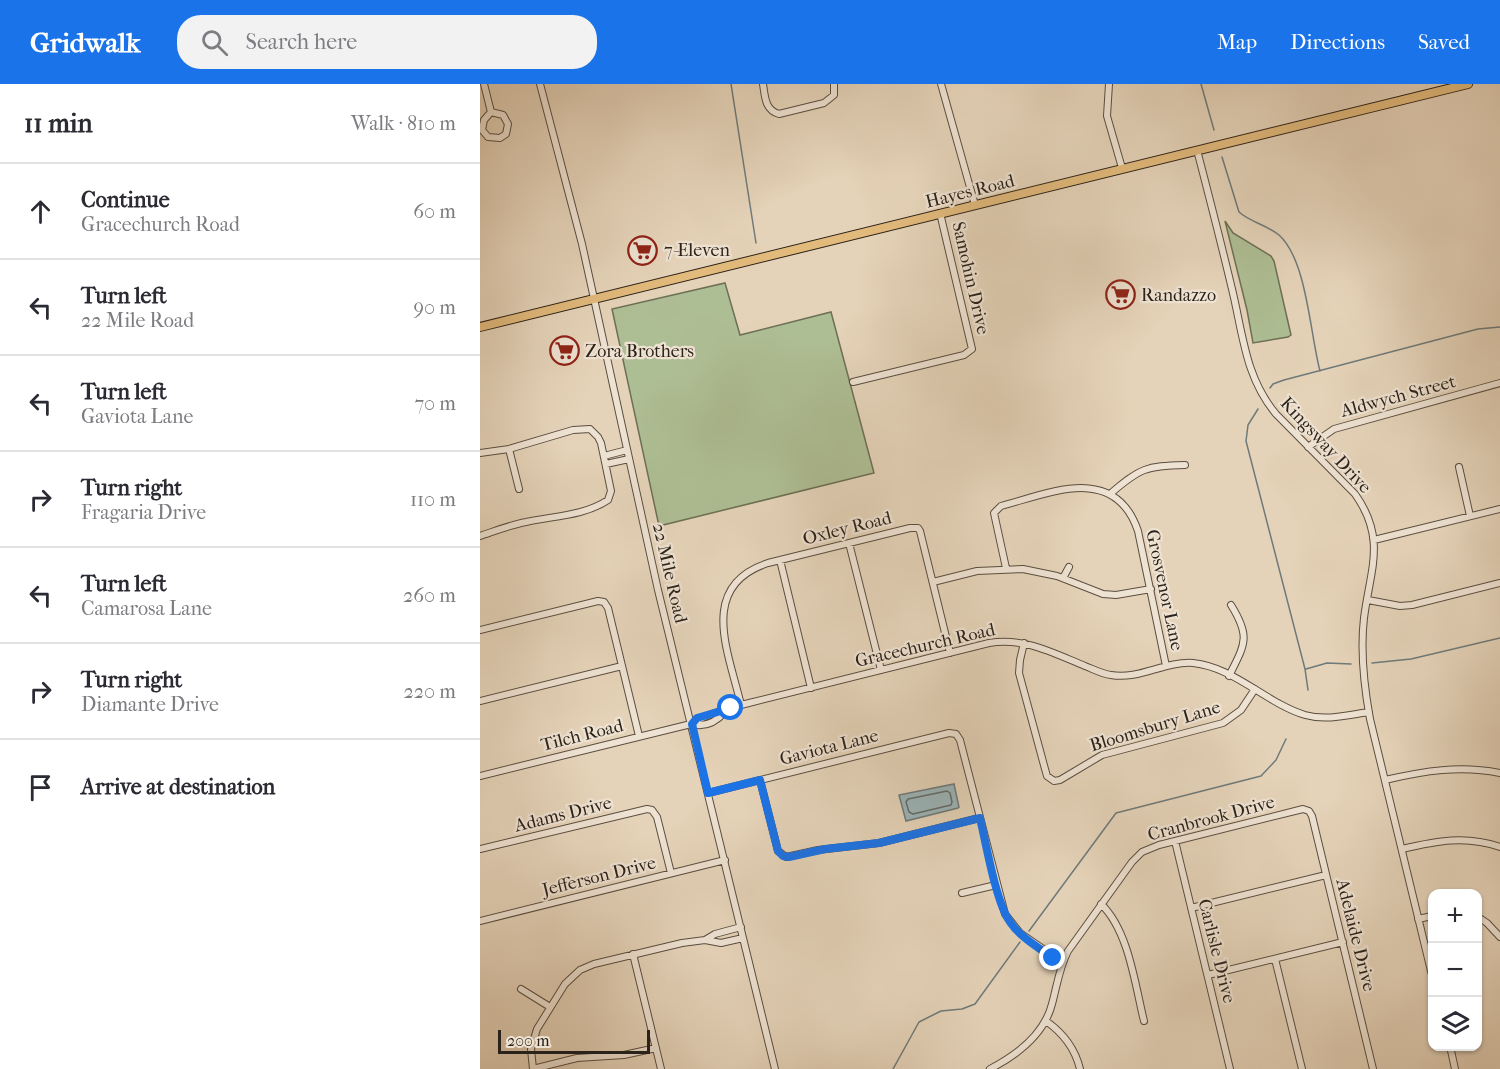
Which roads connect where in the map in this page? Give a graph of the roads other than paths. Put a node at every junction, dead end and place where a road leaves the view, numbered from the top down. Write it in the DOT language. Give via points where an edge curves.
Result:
graph roads {
  1 [pos="540,84"];
  2 [pos="763,84"];
  3 [pos="834,84"];
  4 [pos="941,84"];
  5 [pos="1109,84"];
  6 [pos="1468,84"];
  7 [pos="484,85"];
  8 [pos="491,112"];
  9 [pos="1197,150"];
  10 [pos="1122,168"];
  11 [pos="975,205"];
  12 [pos="940,213"];
  13 [pos="594,299"];
  14 [pos="480,327"];
  15 [pos="853,382"];
  16 [pos="1500,383"];
  17 [pos="1308,447"];
  18 [pos="509,449"];
  19 [pos="627,450"];
  20 [pos="480,453"];
  21 [pos="604,456"];
  22 [pos="629,459"];
  23 [pos="606,465"];
  24 [pos="1185,465"];
  25 [pos="1458,467"];
  26 [pos="519,489"];
  27 [pos="1110,494"];
  28 [pos="1500,509"];
  29 [pos="1470,516"];
  30 [pos="480,536"];
  31 [pos="1374,540"];
  32 [pos="849,543"];
  33 [pos="780,560"];
  34 [pos="1069,567"];
  35 [pos="1006,568"];
  36 [pos="1063,578"];
  37 [pos="933,582"];
  38 [pos="1500,583"];
  39 [pos="1150,589"];
  40 [pos="1368,600"];
  41 [pos="1231,605"];
  42 [pos="480,630"];
  43 [pos="1024,643"];
  44 [pos="950,653"];
  45 [pos="622,666"];
  46 [pos="1166,666"];
  47 [pos="881,670"];
  48 [pos="1230,676"];
  49 [pos="811,688"];
  50 [pos="1255,689"];
  51 [pos="480,701"];
  52 [pos="741,705"];
  53 [pos="1369,712"];
  54 [pos="692,724"];
  55 [pos="639,736"];
  56 [pos="1500,773"];
  57 [pos="480,776"];
  58 [pos="760,780"];
  59 [pos="1385,780"];
  60 [pos="708,793"];
  61 [pos="1307,810"];
  62 [pos="980,818"];
  63 [pos="1175,841"];
  64 [pos="1500,847"];
  65 [pos="480,849"];
  66 [pos="1402,849"];
  67 [pos="725,860"];
  68 [pos="671,873"];
  69 [pos="1326,875"];
  70 [pos="996,885"];
  71 [pos="962,893"];
  72 [pos="1101,904"];
  73 [pos="1191,908"];
  74 [pos="1428,917"];
  75 [pos="1419,919"];
  76 [pos="1482,919"];
  77 [pos="480,921"];
  78 [pos="741,927"];
  79 [pos="1500,937"];
  80 [pos="743,938"];
  81 [pos="705,940"];
  82 [pos="1343,942"];
  83 [pos="633,954"];
  84 [pos="1428,958"];
  85 [pos="1275,959"];
  86 [pos="1062,962"];
  87 [pos="1208,975"];
  88 [pos="521,989"];
  89 [pos="550,1007"];
  90 [pos="1046,1021"];
  91 [pos="1144,1021"];
  92 [pos="656,1048"];
  93 [pos="1451,1051"];
  94 [pos="533,1069"];
  95 [pos="661,1069"];
  96 [pos="775,1069"];
  97 [pos="990,1069"];
  98 [pos="1080,1069"];
  99 [pos="1230,1069"];
  100 [pos="1302,1069"];
  101 [pos="1373,1069"];
  102 [pos="1455,1069"];
  1 -- 13 [label="street, 22 Mile Road"];
  2 -- 3 [label="street" via="769,107 779,114 827,102 834,95"];
  4 -- 11 [label="street"];
  5 -- 10 [label="street" via="1107,116"];
  6 -- 9 [label="main road, Hayes Road"];
  7 -- 8 [label="street"];
  8 -- 8 [label="street" via="482,130 488,138 500,138 506,134 508,124 503,115"];
  9 -- 10 [label="main road, Hayes Road"];
  9 -- 17 [label="street, Kingsway Drive" via="1249,368 1267,403"];
  10 -- 11 [label="main road, Hayes Road"];
  11 -- 12 [label="main road, Hayes Road"];
  12 -- 13 [label="main road, Hayes Road"];
  12 -- 15 [label="street, Samohin Drive" via="972,349 964,355"];
  13 -- 14 [label="main road, Hayes Road"];
  13 -- 19 [label="street, 22 Mile Road"];
  16 -- 17 [label="street, Aldwych Street" via="1334,429"];
  17 -- 31 [label="street, Kingsway Drive" via="1355,494 1367,514"];
  18 -- 20 [label="street"];
  18 -- 21 [label="street" via="573,430 590,429 598,437"];
  18 -- 26 [label="street"];
  19 -- 21 [label="street"];
  19 -- 22 [label="street, 22 Mile Road"];
  21 -- 23 [label="street"];
  22 -- 23 [label="street"];
  22 -- 54 [label="street, 22 Mile Road"];
  23 -- 30 [label="street" via="611,490 608,500 592,508 523,522"];
  24 -- 27 [label="street" via="1155,466 1141,471"];
  25 -- 29 [label="street"];
  27 -- 35 [label="street" via="1085,487 1071,488 996,509"];
  27 -- 39 [label="street, Grosvenor Lane" via="1128,510 1136,525"];
  28 -- 29 [label="street"];
  29 -- 31 [label="street"];
  31 -- 40 [label="street, Kingsway Drive"];
  32 -- 33 [label="street, Oxley Road"];
  32 -- 37 [label="street, Oxley Road" via="918,528"];
  32 -- 47 [label="street"];
  33 -- 49 [label="street"];
  33 -- 52 [label="street, Oxley Road" via="744,574 724,603 723,630"];
  34 -- 36 [label="street"];
  35 -- 36 [label="street"];
  35 -- 37 [label="street"];
  36 -- 39 [label="street" via="1103,594"];
  37 -- 44 [label="street"];
  38 -- 40 [label="street" via="1412,605"];
  39 -- 46 [label="street, Grosvenor Lane"];
  40 -- 53 [label="street, Kingsway Drive" via="1363,658"];
  41 -- 48 [label="street" via="1243,626 1244,640"];
  42 -- 45 [label="street" via="604,602"];
  43 -- 44 [label="street, Gracechurch Road" via="995,642"];
  43 -- 46 [label="street, Gracechurch Road" via="1111,675 1126,676"];
  43 -- 50 [label="street, Bloomsbury Lane" via="1019,673 1047,776 1054,781 1102,755 1223,723 1245,707"];
  44 -- 47 [label="street, Gracechurch Road"];
  45 -- 51 [label="street"];
  45 -- 55 [label="street"];
  46 -- 48 [label="street, Gracechurch Road" via="1192,663"];
  47 -- 49 [label="street, Gracechurch Road"];
  48 -- 50 [label="street, Gracechurch Road"];
  49 -- 52 [label="street, Gracechurch Road"];
  50 -- 53 [label="street, Gracechurch Road" via="1307,715 1332,718"];
  52 -- 54 [label="street, Gracechurch Road" via="697,718"];
  53 -- 59 [label="street, Kingsway Drive"];
  54 -- 55 [label="street, Tilch Road"];
  54 -- 60 [label="street, 22 Mile Road"];
  55 -- 57 [label="street, Tilch Road"];
  56 -- 59 [label="street" via="1448,768"];
  58 -- 60 [label="street, Gaviota Lane"];
  58 -- 62 [label="street" via="778,851 783,856 879,843"];
  58 -- 62 [label="street, Gaviota Lane" via="956,734"];
  59 -- 66 [label="street, Kingsway Drive"];
  60 -- 67 [label="street, 22 Mile Road"];
  61 -- 63 [label="street, Cranbrook Drive"];
  61 -- 69 [label="street, Adelaide Drive" via="1312,816"];
  62 -- 70 [label="street"];
  63 -- 72 [label="street, Cranbrook Drive" via="1137,856"];
  63 -- 73 [label="street, Carlisle Drive"];
  64 -- 66 [label="street" via="1456,840"];
  65 -- 68 [label="street, Adams Drive" via="652,810"];
  66 -- 75 [label="street, Kingsway Drive"];
  67 -- 68 [label="street, Jefferson Drive"];
  67 -- 78 [label="street, 22 Mile Road"];
  68 -- 77 [label="street, Jefferson Drive"];
  69 -- 73 [label="street"];
  69 -- 82 [label="street, Adelaide Drive"];
  70 -- 71 [label="street"];
  70 -- 86 [label="street" via="1011,924"];
  72 -- 86 [label="street, Cranbrook Drive"];
  72 -- 91 [label="street" via="1121,935"];
  73 -- 87 [label="street, Carlisle Drive"];
  74 -- 75 [label="street"];
  75 -- 84 [label="street, Kingsway Drive"];
  76 -- 79 [label="street"];
  78 -- 80 [label="street, 22 Mile Road"];
  78 -- 81 [label="street" via="715,933"];
  80 -- 81 [label="street" via="722,943"];
  80 -- 96 [label="street, 22 Mile Road"];
  81 -- 83 [label="street"];
  82 -- 85 [label="street"];
  82 -- 101 [label="street, Adelaide Drive"];
  83 -- 89 [label="street" via="580,970 564,984"];
  83 -- 92 [label="street"];
  85 -- 87 [label="street"];
  85 -- 100 [label="street"];
  86 -- 90 [label="street, Cranbrook Drive"];
  87 -- 99 [label="street, Carlisle Drive"];
  88 -- 89 [label="street"];
  89 -- 94 [label="street" via="533,1039"];
  90 -- 97 [label="street, Cranbrook Drive" via="1023,1049"];
  90 -- 98 [label="street" via="1071,1045"];
  92 -- 94 [label="street" via="577,1058"];
  92 -- 95 [label="street"];
  93 -- 102 [label="street"];
}
